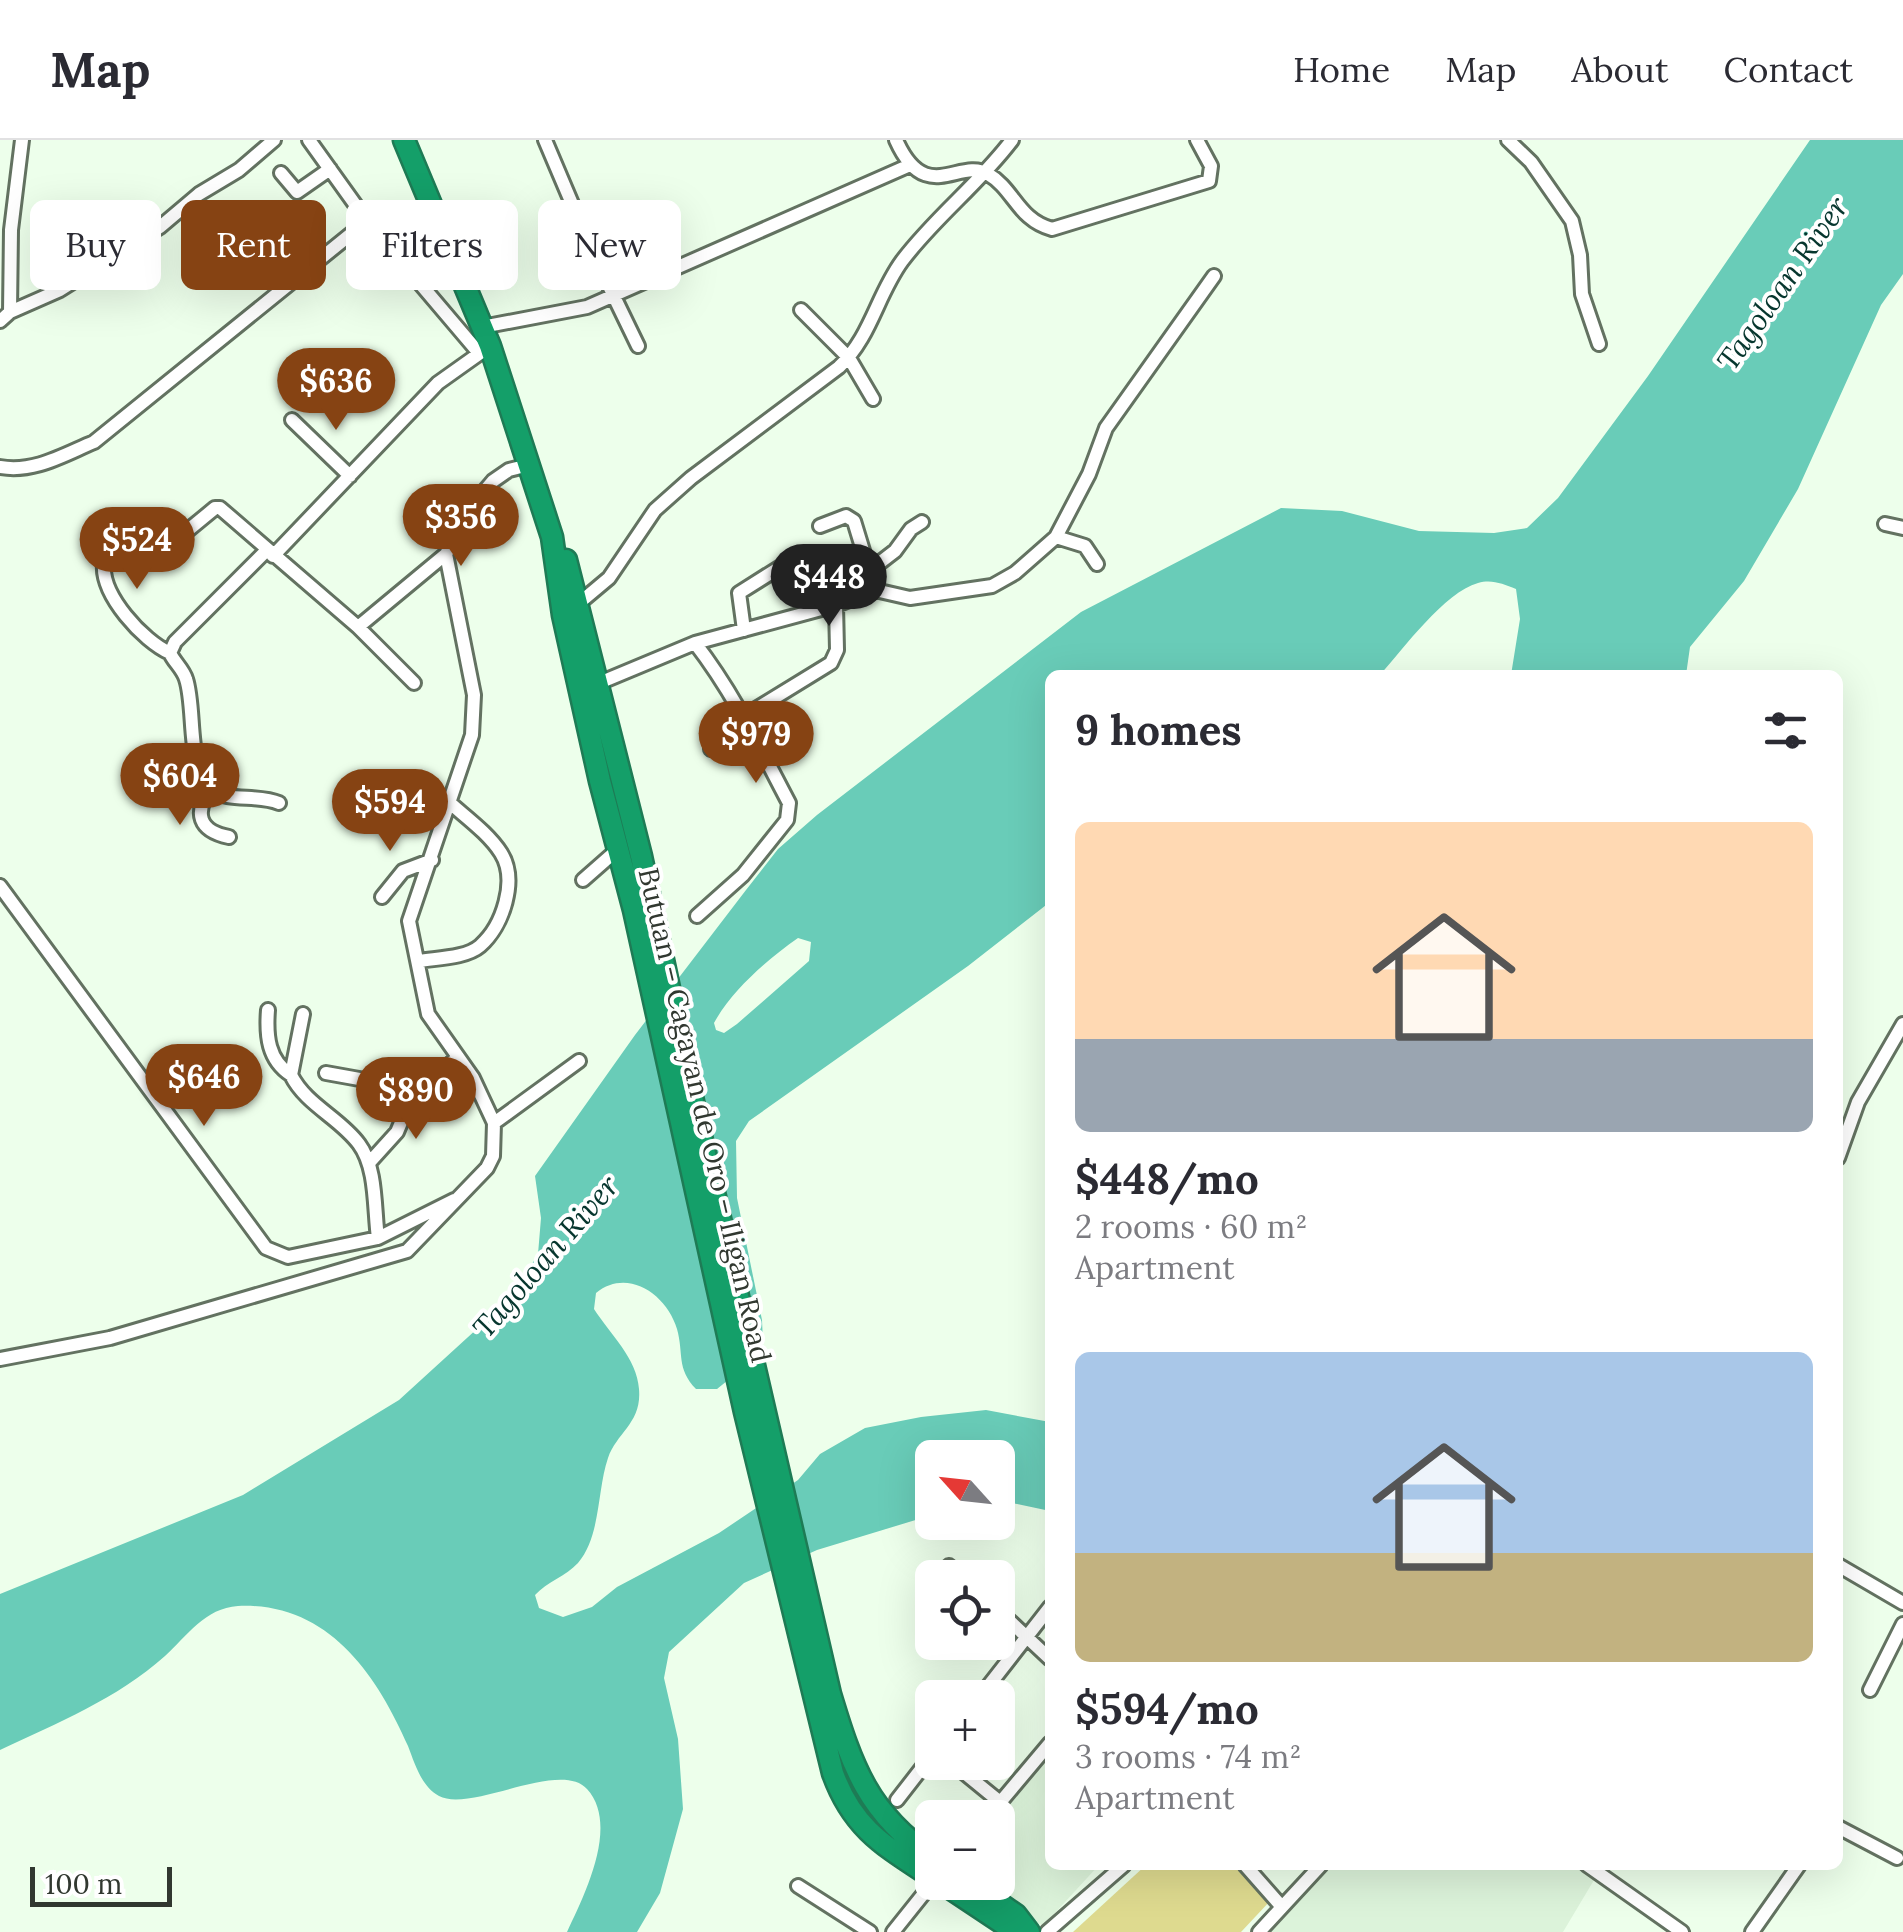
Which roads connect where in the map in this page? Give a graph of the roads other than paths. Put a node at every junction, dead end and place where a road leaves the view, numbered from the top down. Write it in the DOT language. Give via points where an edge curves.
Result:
graph roads {
  1 [pos="22,140"];
  2 [pos="274,140"];
  3 [pos="309,140"];
  4 [pos="404,140"];
  5 [pos="546,140"];
  6 [pos="896,140"];
  7 [pos="1012,140"];
  8 [pos="1197,140"];
  9 [pos="1508,140"];
  10 [pos="910,165"];
  11 [pos="330,169"];
  12 [pos="282,173"];
  13 [pos="987,173"];
  14 [pos="352,200"];
  15 [pos="346,238"];
  16 [pos="1214,276"];
  17 [pos="434,290"];
  18 [pos="614,295"];
  19 [pos="801,310"];
  20 [pos="5,316"];
  21 [pos="484,342"];
  22 [pos="1599,344"];
  23 [pos="638,346"];
  24 [pos="849,358"];
  25 [pos="873,399"];
  26 [pos="292,420"];
  27 [pos="529,464"];
  28 [pos="0,467"];
  29 [pos="350,476"];
  30 [pos="922,522"];
  31 [pos="1885,524"];
  32 [pos="820,526"];
  33 [pos="1903,528"];
  34 [pos="141,536"];
  35 [pos="1056,536"];
  36 [pos="552,537"];
  37 [pos="170,545"];
  38 [pos="270,552"];
  39 [pos="446,554"];
  40 [pos="793,559"];
  41 [pos="1098,564"];
  42 [pos="870,572"];
  43 [pos="875,590"];
  44 [pos="578,604"];
  45 [pos="836,605"];
  46 [pos="358,627"];
  47 [pos="744,630"];
  48 [pos="695,643"];
  49 [pos="170,653"];
  50 [pos="414,683"];
  51 [pos="599,683"];
  52 [pos="745,720"];
  53 [pos="711,749"];
  54 [pos="211,790"];
  55 [pos="279,803"];
  56 [pos="450,804"];
  57 [pos="229,836"];
  58 [pos="616,851"];
  59 [pos="432,860"];
  60 [pos="584,880"];
  61 [pos="0,886"];
  62 [pos="382,896"];
  63 [pos="697,916"];
  64 [pos="419,960"];
  65 [pos="658,985"];
  66 [pos="268,1010"];
  67 [pos="302,1014"];
  68 [pos="1903,1024"];
  69 [pos="457,1058"];
  70 [pos="579,1061"];
  71 [pos="326,1074"];
  72 [pos="291,1075"];
  73 [pos="416,1089"];
  74 [pos="494,1123"];
  75 [pos="1843,1144"];
  76 [pos="369,1162"];
  77 [pos="465,1195"];
  78 [pos="378,1238"];
  79 [pos="0,1359"];
  80 [pos="1843,1568"];
  81 [pos="1903,1603"];
  82 [pos="1045,1613"];
  83 [pos="1903,1624"];
  84 [pos="1015,1627"];
  85 [pos="1026,1638"];
  86 [pos="1045,1655"];
  87 [pos="993,1680"];
  88 [pos="1870,1690"];
  89 [pos="823,1698"];
  90 [pos="1045,1749"];
  91 [pos="915,1776"];
  92 [pos="973,1780"];
  93 [pos="896,1800"];
  94 [pos="998,1800"];
  95 [pos="1002,1800"];
  96 [pos="1843,1830"];
  97 [pos="915,1845"];
  98 [pos="1897,1858"];
  99 [pos="915,1866"];
  100 [pos="1118,1870"];
  101 [pos="1249,1870"];
  102 [pos="1316,1870"];
  103 [pos="1594,1870"];
  104 [pos="1796,1870"];
  105 [pos="798,1886"];
  106 [pos="920,1900"];
  107 [pos="966,1900"];
  108 [pos="995,1900"];
  109 [pos="1282,1907"];
  110 [pos="870,1932"];
  111 [pos="893,1932"];
  112 [pos="1026,1932"];
  113 [pos="1047,1932"];
  114 [pos="1259,1932"];
  115 [pos="1682,1932"];
  116 [pos="1752,1932"];
  1 -- 20 [label="street"];
  2 -- 20 [label="street" via="160,228"];
  3 -- 11 [label="street"];
  4 -- 21 [label="highway, Butuan – Cagayan de Oro – Iligan Road"];
  5 -- 18 [label="street"];
  6 -- 10 [label="street"];
  7 -- 13 [label="street"];
  8 -- 13 [label="street" via="1211,166 1209,181 1062,227 1036,224"];
  9 -- 22 [label="street" via="1532,162 1572,221 1582,294"];
  10 -- 13 [label="street" via="943,178"];
  10 -- 18 [label="street"];
  11 -- 12 [label="street" via="297,192"];
  11 -- 14 [label="street"];
  13 -- 24 [label="street" via="898,266"];
  15 -- 28 [label="street" via="94,442 42,464"];
  16 -- 35 [label="street" via="1106,428"];
  17 -- 21 [label="street"];
  18 -- 21 [label="street"];
  18 -- 23 [label="street"];
  19 -- 24 [label="street"];
  21 -- 27 [label="highway, Butuan – Cagayan de Oro – Iligan Road"];
  21 -- 29 [label="street"];
  24 -- 25 [label="street"];
  24 -- 44 [label="street" via="654,510 609,578"];
  26 -- 29 [label="street"];
  27 -- 36 [label="highway, Butuan – Cagayan de Oro – Iligan Road"];
  27 -- 39 [label="street" via="493,481"];
  29 -- 38 [label="street"];
  30 -- 42 [label="street"];
  31 -- 33 [label="street"];
  32 -- 42 [label="street" via="851,518"];
  34 -- 49 [label="street" via="104,564 104,575 132,625"];
  35 -- 41 [label="street" via="1085,546"];
  35 -- 43 [label="street" via="992,586 910,598"];
  36 -- 44 [label="highway, Butuan – Cagayan de Oro – Iligan Road" via="567,561"];
  36 -- 58 [label="highway, Butuan – Cagayan de Oro – Iligan Road"];
  37 -- 38 [label="street" via="217,507"];
  38 -- 46 [label="street"];
  38 -- 49 [label="street"];
  39 -- 46 [label="street"];
  39 -- 56 [label="street" via="475,707"];
  40 -- 47 [label="street" via="739,592"];
  42 -- 43 [label="street"];
  43 -- 45 [label="street"];
  44 -- 51 [label="highway, Butuan – Cagayan de Oro – Iligan Road"];
  45 -- 47 [label="street"];
  45 -- 52 [label="street" via="837,650 830,663"];
  46 -- 50 [label="street"];
  47 -- 48 [label="street"];
  48 -- 51 [label="street"];
  48 -- 52 [label="street"];
  49 -- 54 [label="street" via="188,687 198,775"];
  51 -- 65 [label="highway, Butuan – Cagayan de Oro – Iligan Road"];
  52 -- 53 [label="street"];
  52 -- 63 [label="street" via="789,803 787,820 743,875"];
  54 -- 55 [label="street"];
  54 -- 57 [label="street" via="199,817 215,834"];
  56 -- 59 [label="street"];
  56 -- 64 [label="street" via="500,852 507,897 479,947"];
  58 -- 60 [label="street"];
  58 -- 65 [label="highway, Butuan – Cagayan de Oro – Iligan Road"];
  59 -- 62 [label="street" via="403,871"];
  59 -- 64 [label="street" via="410,911"];
  61 -- 78 [label="street" via="266,1248 288,1257"];
  64 -- 69 [label="street" via="428,1014"];
  65 -- 89 [label="highway, Butuan – Cagayan de Oro – Iligan Road"];
  66 -- 72 [label="street" via="271,1055"];
  67 -- 72 [label="street"];
  68 -- 75 [label="street" via="1858,1102"];
  69 -- 73 [label="street"];
  69 -- 74 [label="street"];
  70 -- 74 [label="street"];
  71 -- 73 [label="street"];
  72 -- 76 [label="street" via="358,1142"];
  73 -- 76 [label="street" via="397,1132"];
  74 -- 77 [label="street" via="494,1156"];
  76 -- 78 [label="street"];
  77 -- 78 [label="street"];
  77 -- 79 [label="street" via="407,1252 110,1338"];
  80 -- 81 [label="street"];
  82 -- 85 [label="street"];
  83 -- 88 [label="street"];
  84 -- 85 [label="street"];
  85 -- 86 [label="street"];
  85 -- 87 [label="street"];
  89 -- 97 [label="highway" via="873,1802"];
  89 -- 99 [label="highway" via="833,1773 852,1815"];
  90 -- 95 [label="street"];
  91 -- 93 [label="street"];
  92 -- 94 [label="street"];
  96 -- 98 [label="street"];
  100 -- 113 [label="street"];
  101 -- 109 [label="street"];
  102 -- 109 [label="street"];
  103 -- 115 [label="street"];
  104 -- 116 [label="street"];
  105 -- 110 [label="street"];
  106 -- 111 [label="street"];
  107 -- 112 [label="highway"];
  108 -- 112 [label="highway"];
  109 -- 114 [label="street"];
}
